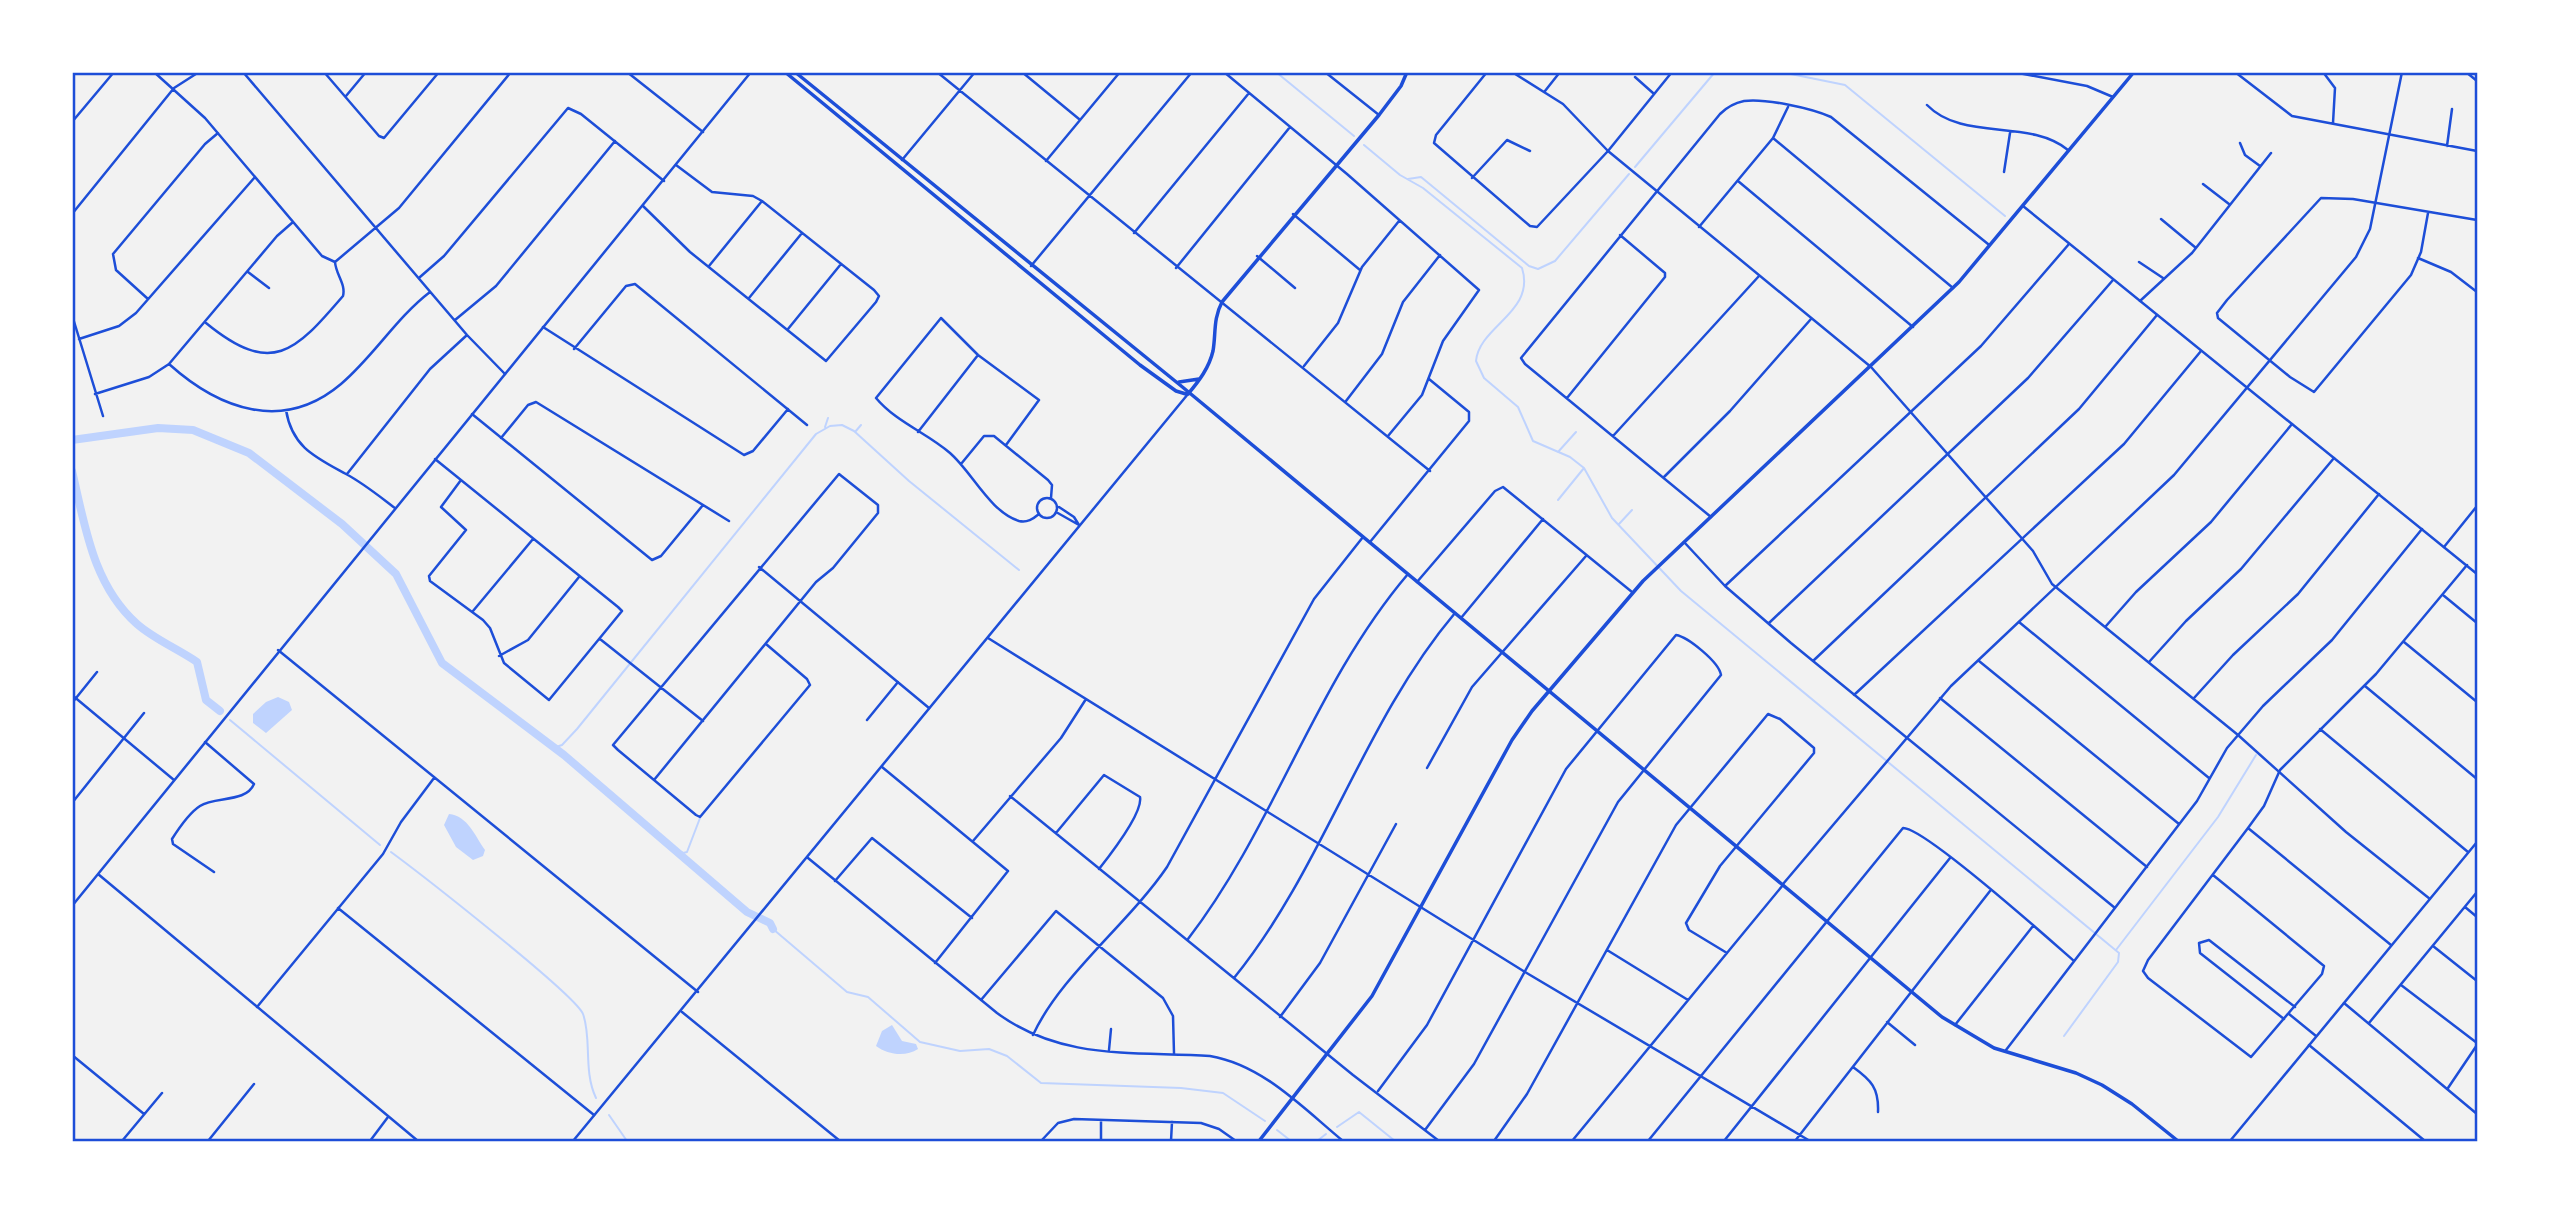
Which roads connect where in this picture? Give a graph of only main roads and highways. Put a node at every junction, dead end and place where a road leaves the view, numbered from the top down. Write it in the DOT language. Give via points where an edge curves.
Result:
graph roads {
  1 [pos="785,72"];
  2 [pos="795,72"];
  3 [pos="1406,72"];
  4 [pos="2134,72"];
  5 [pos="1200,378"];
  6 [pos="1176,382"];
  7 [pos="1188,394"];
  8 [pos="1549,691"];
  9 [pos="1259,1141"];
  10 [pos="2178,1141"];
  1 -- 7 [label="main road" via="1140,365 1176,391"];
  2 -- 6 [label="main road"];
  3 -- 5 [label="main road" via="1380,115 1222,302 1211,356"];
  4 -- 8 [label="main road" via="1953,288 1654,570"];
  5 -- 6 [label="main road"];
  5 -- 7 [label="main road"];
  6 -- 7 [label="main road"];
  7 -- 8 [label="main road"];
  8 -- 9 [label="main road" via="1512,740 1373,996"];
  8 -- 10 [label="main road" via="1955,1026 2005,1052 2098,1083"];
}
